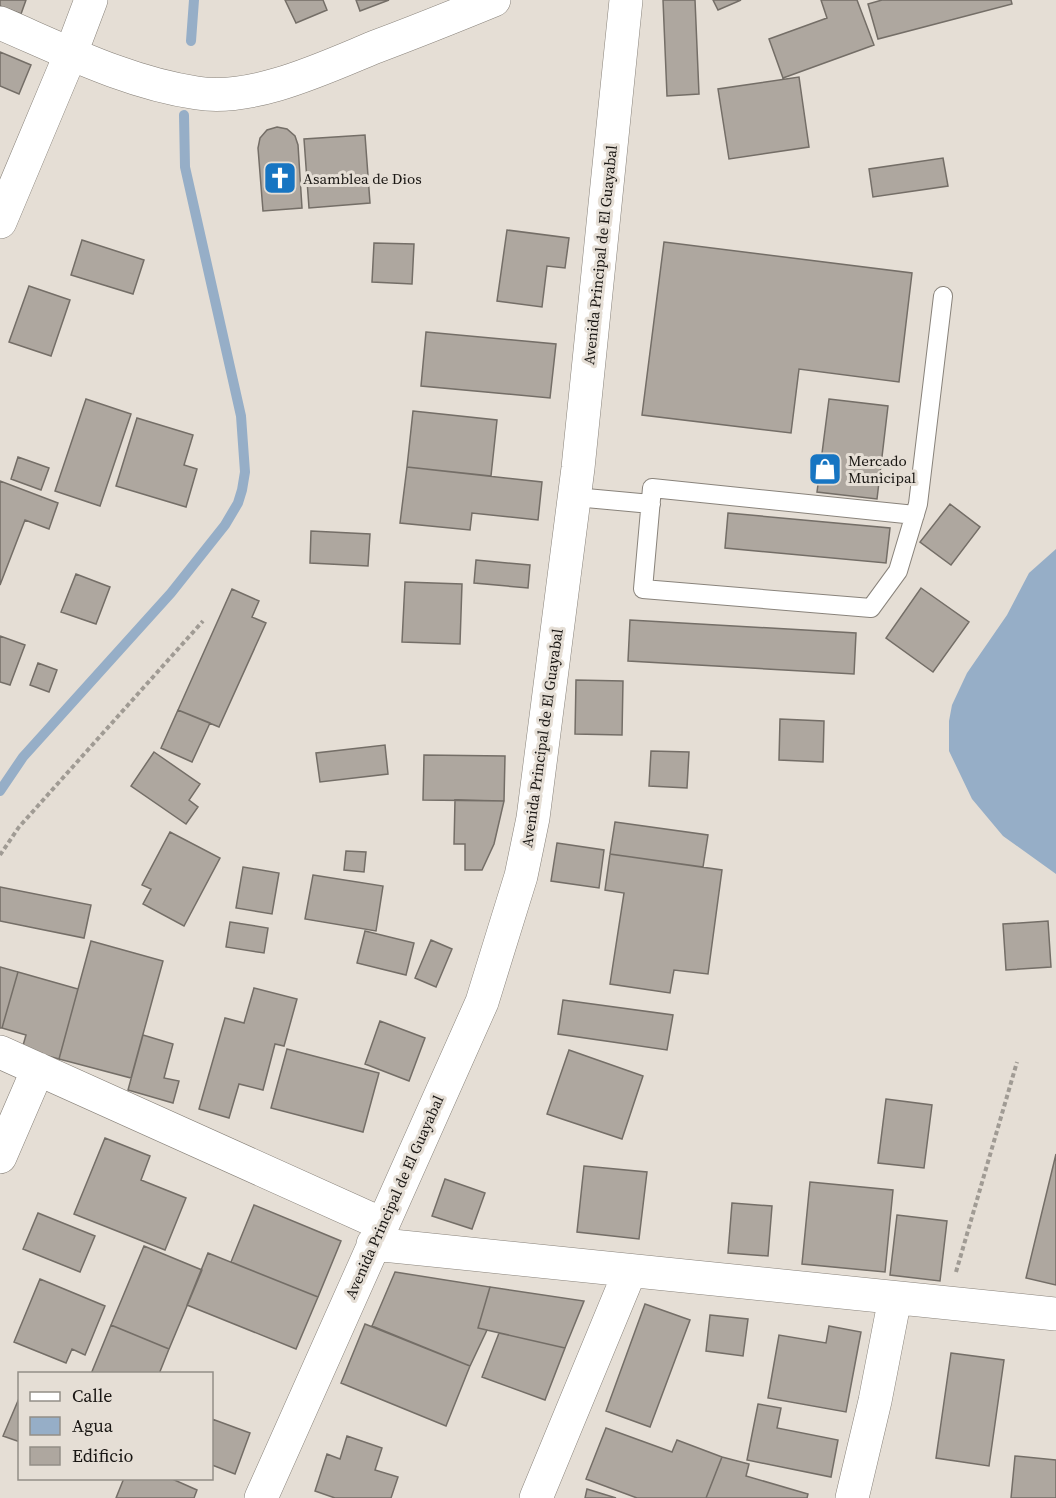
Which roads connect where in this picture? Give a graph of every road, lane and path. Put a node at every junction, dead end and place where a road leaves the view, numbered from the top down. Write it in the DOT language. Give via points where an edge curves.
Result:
graph roads {
  1 [pos="91,0"];
  2 [pos="494,0"];
  3 [pos="626,0"];
  4 [pos="0,23"];
  5 [pos="71,53"];
  6 [pos="0,222"];
  7 [pos="943,296"];
  8 [pos="575,497"];
  9 [pos="651,504"];
  10 [pos="915,515"];
  11 [pos="203,621"];
  12 [pos="0,855"];
  13 [pos="0,1052"];
  14 [pos="1017,1062"];
  15 [pos="38,1069"];
  16 [pos="0,1157"];
  17 [pos="378,1234"];
  18 [pos="630,1271"];
  19 [pos="894,1298"];
  20 [pos="947,1304"];
  21 [pos="1056,1314"];
  22 [pos="261,1498"];
  23 [pos="536,1498"];
  24 [pos="852,1498"];
  1 -- 5 [label="street"];
  2 -- 5 [label="street" via="319,70 231,95 198,94 151,83"];
  3 -- 8 [label="street, Avenida Principal de El Guayabal"];
  4 -- 5 [label="street"];
  5 -- 6 [label="street"];
  7 -- 10 [label="lane"];
  8 -- 9 [label="lane"];
  8 -- 17 [label="street, Avenida Principal de El Guayabal" via="533,818 521,876 482,1002"];
  9 -- 10 [label="lane" via="652,488"];
  9 -- 10 [label="lane" via="643,589 871,608 897,571"];
  11 -- 12 [label="path" via="19,827"];
  13 -- 15 [label="street"];
  14 -- 20 [label="path"];
  15 -- 16 [label="street"];
  15 -- 17 [label="street"];
  17 -- 18 [label="street"];
  17 -- 22 [label="street, Avenida Principal de El Guayabal"];
  18 -- 19 [label="street"];
  18 -- 23 [label="street"];
  19 -- 20 [label="street"];
  19 -- 24 [label="street"];
  20 -- 21 [label="street"];
}
